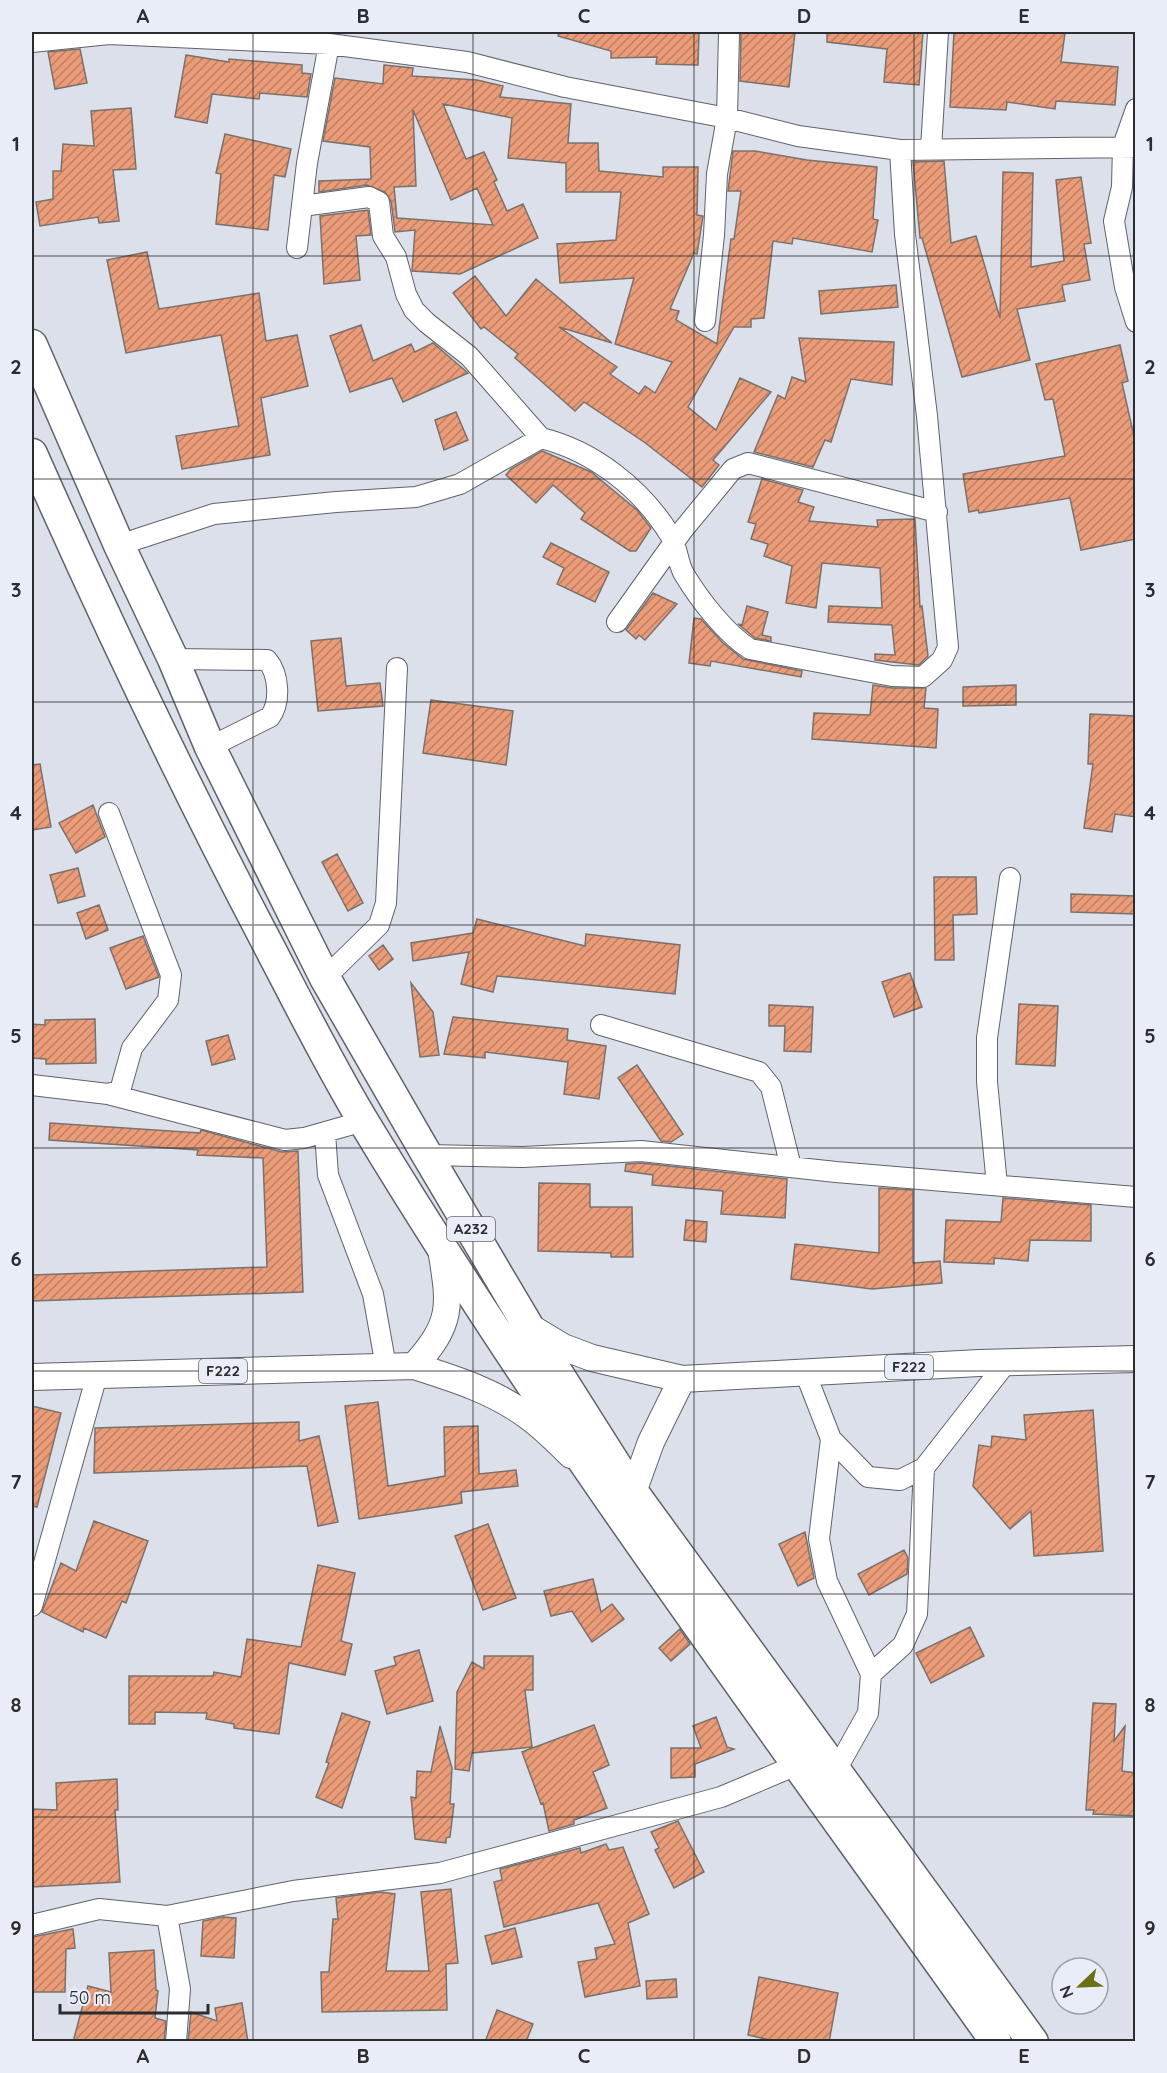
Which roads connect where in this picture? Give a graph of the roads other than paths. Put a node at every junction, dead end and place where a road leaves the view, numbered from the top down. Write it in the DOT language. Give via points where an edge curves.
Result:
graph roads {
  1 [pos="729,32"];
  2 [pos="938,32"];
  3 [pos="178,34"];
  4 [pos="32,42"];
  5 [pos="329,44"];
  6 [pos="1136,109"];
  7 [pos="727,118"];
  8 [pos="1129,146"];
  9 [pos="931,149"];
  10 [pos="900,150"];
  11 [pos="302,206"];
  12 [pos="297,248"];
  13 [pos="705,321"];
  14 [pos="1136,322"];
  15 [pos="32,345"];
  16 [pos="541,438"];
  17 [pos="32,454"];
  18 [pos="937,512"];
  19 [pos="675,544"];
  20 [pos="119,545"];
  21 [pos="617,622"];
  22 [pos="173,659"];
  23 [pos="397,668"];
  24 [pos="210,747"];
  25 [pos="109,813"];
  26 [pos="1010,878"];
  27 [pos="326,978"];
  28 [pos="601,1025"];
  29 [pos="32,1085"];
  30 [pos="108,1094"];
  31 [pos="364,1121"];
  32 [pos="325,1132"];
  33 [pos="427,1155"];
  34 [pos="791,1167"];
  35 [pos="997,1185"];
  36 [pos="1136,1197"];
  37 [pos="440,1242"];
  38 [pos="528,1326"];
  39 [pos="1136,1359"];
  40 [pos="1006,1362"];
  41 [pos="414,1366"];
  42 [pos="386,1367"];
  43 [pos="805,1372"];
  44 [pos="97,1375"];
  45 [pos="32,1377"];
  46 [pos="682,1378"];
  47 [pos="831,1439"];
  48 [pos="924,1468"];
  49 [pos="587,1469"];
  50 [pos="633,1492"];
  51 [pos="32,1606"];
  52 [pos="872,1674"];
  53 [pos="799,1764"];
  54 [pos="835,1772"];
  55 [pos="167,1916"];
  56 [pos="32,1925"];
  57 [pos="176,2042"];
  58 [pos="996,2042"];
  59 [pos="1033,2042"];
  1 -- 7 [label="street"];
  2 -- 9 [label="street"];
  3 -- 4 [label="street" via="109,34"];
  3 -- 5 [label="street"];
  5 -- 7 [label="street" via="467,62 566,87"];
  5 -- 11 [label="street"];
  6 -- 8 [label="street"];
  7 -- 10 [label="street" via="798,136"];
  7 -- 13 [label="street" via="717,174"];
  8 -- 9 [label="street"];
  8 -- 14 [label="street" via="1114,221 1125,287"];
  9 -- 10 [label="street"];
  10 -- 18 [label="street" via="905,234"];
  11 -- 12 [label="street"];
  11 -- 16 [label="street" via="369,197 379,202 383,236 396,257 414,310 469,356"];
  15 -- 20 [label="highway, A232"];
  16 -- 19 [label="street" via="592,459 626,482"];
  16 -- 20 [label="street" via="460,484 416,497 214,514"];
  17 -- 31 [label="highway, A232" via="186,789"];
  18 -- 19 [label="street" via="748,463 733,469"];
  18 -- 19 [label="street" via="948,647 942,660 923,677 750,649 733,639 684,573"];
  19 -- 21 [label="street"];
  20 -- 22 [label="highway, A232"];
  22 -- 24 [label="highway, A232"];
  22 -- 24 [label="street" via="267,660 275,670 276,709 270,717"];
  23 -- 27 [label="street" via="386,903 379,925"];
  24 -- 27 [label="highway, A232"];
  25 -- 30 [label="street" via="171,975 168,999 132,1048 120,1091"];
  26 -- 35 [label="street" via="987,1038"];
  27 -- 33 [label="highway, A232"];
  28 -- 34 [label="street" via="759,1072 771,1087"];
  29 -- 30 [label="street"];
  30 -- 32 [label="street" via="285,1140"];
  31 -- 32 [label="street"];
  31 -- 37 [label="highway, A232"];
  32 -- 42 [label="street" via="328,1175 373,1294"];
  33 -- 34 [label="street" via="523,1157 641,1151"];
  33 -- 38 [label="highway, A232"];
  34 -- 35 [label="street"];
  35 -- 36 [label="street"];
  37 -- 41 [label="main road" via="449,1297 444,1324 434,1344"];
  37 -- 49 [label="highway, A232"];
  38 -- 46 [label="main road, F222" via="563,1347 592,1358"];
  38 -- 50 [label="highway, A232"];
  39 -- 40 [label="main road, F222"];
  40 -- 43 [label="main road, F222"];
  40 -- 48 [label="street"];
  41 -- 42 [label="main road, F222"];
  41 -- 49 [label="main road, F222" via="499,1398 530,1418"];
  42 -- 44 [label="main road, F222"];
  43 -- 46 [label="main road, F222"];
  43 -- 47 [label="street"];
  44 -- 45 [label="main road, F222"];
  44 -- 51 [label="street"];
  46 -- 50 [label="main road" via="651,1442"];
  47 -- 48 [label="street" via="868,1477 900,1480"];
  47 -- 52 [label="street" via="819,1539 827,1581"];
  48 -- 52 [label="street" via="917,1614 903,1645"];
  49 -- 53 [label="highway, A232"];
  50 -- 54 [label="highway, A232"];
  52 -- 54 [label="street" via="868,1713"];
  53 -- 55 [label="street" via="721,1797 440,1873 293,1891"];
  53 -- 58 [label="highway, A232"];
  54 -- 59 [label="highway, A232"];
  55 -- 56 [label="street" via="99,1909"];
  55 -- 57 [label="street" via="180,1989"];
}
